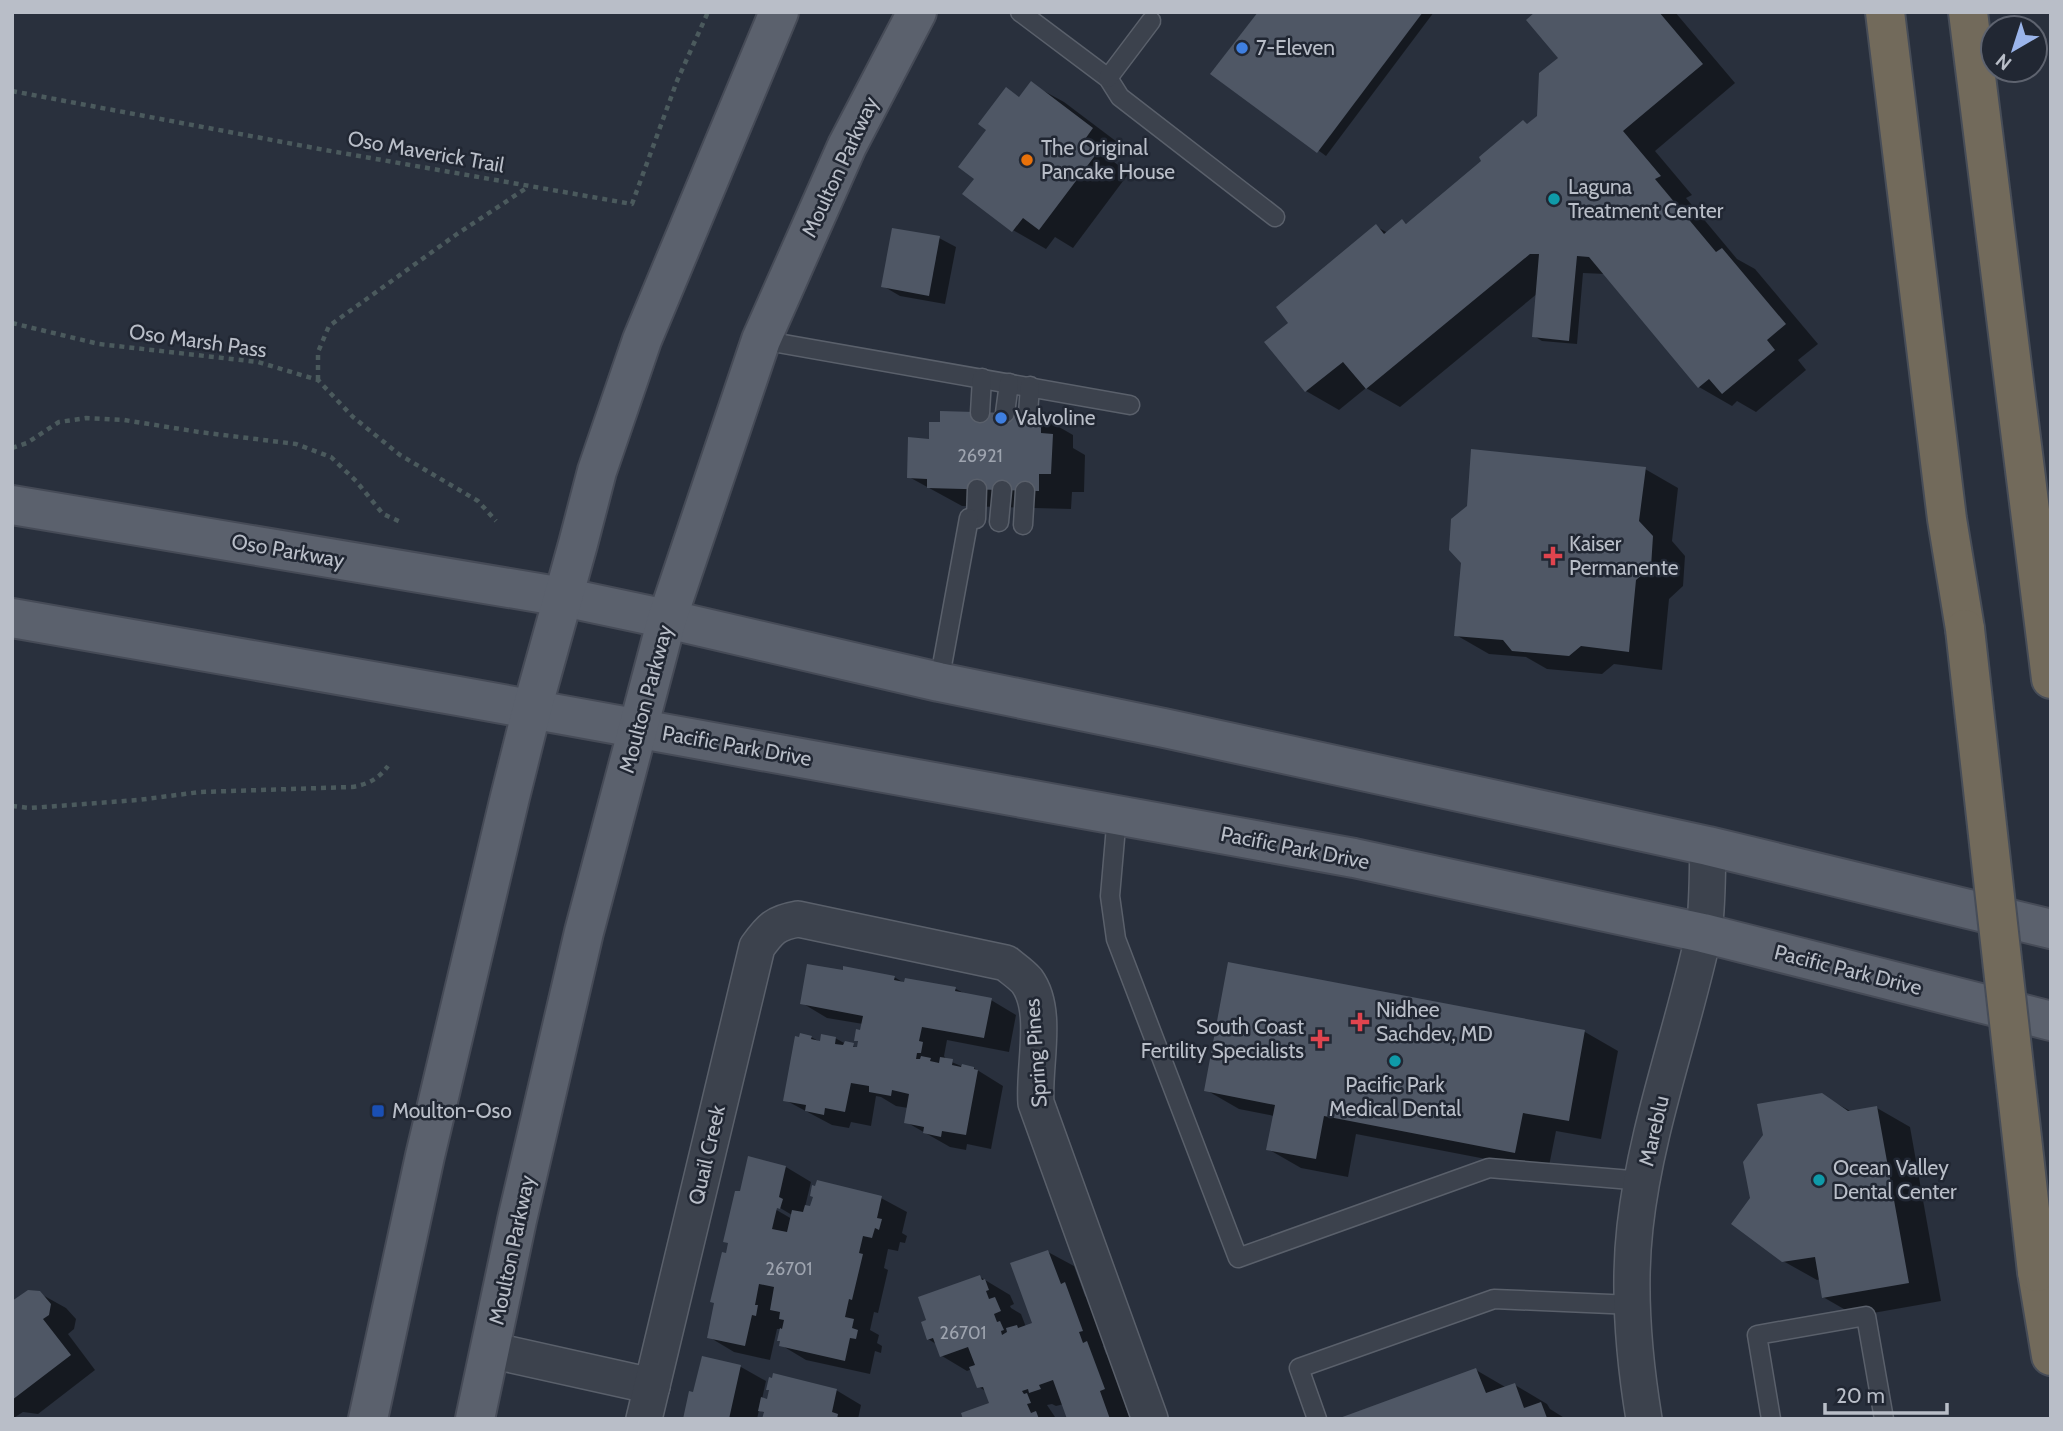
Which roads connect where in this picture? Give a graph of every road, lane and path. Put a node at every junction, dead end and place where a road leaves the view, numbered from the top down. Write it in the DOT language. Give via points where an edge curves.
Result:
graph roads {
  1 [pos="708,12"];
  2 [pos="779,12"];
  3 [pos="917,12"];
  4 [pos="1020,12"];
  5 [pos="1885,12"];
  6 [pos="1968,12"];
  7 [pos="1151,21"];
  8 [pos="1108,78"];
  9 [pos="12,91"];
  10 [pos="529,186"];
  11 [pos="1275,217"];
  12 [pos="12,323"];
  13 [pos="761,340"];
  14 [pos="982,378"];
  15 [pos="318,380"];
  16 [pos="1009,383"];
  17 [pos="1030,386"];
  18 [pos="1130,405"];
  19 [pos="981,412"];
  20 [pos="1005,413"];
  21 [pos="1028,414"];
  22 [pos="12,448"];
  23 [pos="977,489"];
  24 [pos="1002,490"];
  25 [pos="1025,491"];
  26 [pos="12,505"];
  27 [pos="496,521"];
  28 [pos="999,522"];
  29 [pos="403,523"];
  30 [pos="1023,525"];
  31 [pos="563,597"];
  32 [pos="12,618"];
  33 [pos="667,619"];
  34 [pos="2051,679"];
  35 [pos="939,682"];
  36 [pos="532,709"];
  37 [pos="638,728"];
  38 [pos="388,766"];
  39 [pos="12,806"];
  40 [pos="1117,815"];
  41 [pos="1709,846"];
  42 [pos="771,928"];
  43 [pos="2051,929"];
  44 [pos="1703,933"];
  45 [pos="2051,1021"];
  46 [pos="1643,1181"];
  47 [pos="1633,1305"];
  48 [pos="490,1350"];
  49 [pos="2051,1356"];
  50 [pos="648,1402"];
  51 [pos="368,1419"];
  52 [pos="475,1419"];
  53 [pos="1150,1419"];
  54 [pos="1318,1419"];
  55 [pos="1643,1419"];
  56 [pos="1771,1419"];
  57 [pos="1884,1419"];
  1 -- 10 [label="path, Oso Maverick Trail" via="632,204"];
  2 -- 31 [label="main road" via="642,340 597,471"];
  3 -- 13 [label="main road, Moulton Parkway" via="847,146"];
  4 -- 8 [label="lane"];
  5 -- 49 [label="highway, bridge" via="1947,519 1965,629 2037,1272"];
  6 -- 34 [label="highway"];
  7 -- 8 [label="lane"];
  8 -- 11 [label="lane" via="1120,97"];
  9 -- 10 [label="path, Oso Maverick Trail"];
  10 -- 15 [label="path" via="329,326 318,352"];
  12 -- 15 [label="path, Oso Marsh Pass" via="99,344 258,362"];
  13 -- 14 [label="lane"];
  13 -- 33 [label="main road, Moulton Parkway"];
  14 -- 16 [label="lane"];
  14 -- 19 [label="lane"];
  15 -- 27 [label="path, Oso Marsh Pass" via="353,417 400,455 478,500"];
  16 -- 17 [label="lane"];
  16 -- 20 [label="lane"];
  17 -- 18 [label="lane"];
  17 -- 21 [label="lane"];
  22 -- 29 [label="path" via="59,422 86,418 296,444 331,457 383,514"];
  23 -- 35 [label="lane"];
  24 -- 28 [label="lane"];
  25 -- 30 [label="lane"];
  26 -- 31 [label="main road, Oso Parkway"];
  31 -- 33 [label="main road"];
  31 -- 36 [label="main road"];
  32 -- 36 [label="main road"];
  33 -- 35 [label="main road"];
  33 -- 37 [label="main road, Moulton Parkway"];
  35 -- 41 [label="main road"];
  36 -- 37 [label="main road, Pacific Park Drive"];
  36 -- 51 [label="main road" via="425,1156"];
  37 -- 40 [label="main road, Pacific Park Drive"];
  37 -- 48 [label="main road, Moulton Parkway" via="581,945"];
  38 -- 39 [label="path" via="366,785 352,787"];
  40 -- 44 [label="main road, Pacific Park Drive" via="1354,858"];
  40 -- 46 [label="lane" via="1110,896 1116,939 1238,1258 1489,1168"];
  41 -- 43 [label="main road"];
  41 -- 44 [label="street, Mareblu"];
  42 -- 50 [label="street, Quail Creek" via="757,947"];
  42 -- 53 [label="street, Spring Pines" via="798,919 1006,963 1026,980 1038,1016 1036,1103"];
  44 -- 45 [label="main road, Pacific Park Drive"];
  44 -- 46 [label="street, Mareblu"];
  46 -- 47 [label="street, Mareblu" via="1635,1228"];
  47 -- 54 [label="lane" via="1494,1299 1299,1368"];
  47 -- 55 [label="street, Mareblu"];
  48 -- 50 [label="street, Quail Creek"];
  48 -- 52 [label="main road, Moulton Parkway"];
  56 -- 57 [label="lane" via="1757,1335 1867,1315"];
}
